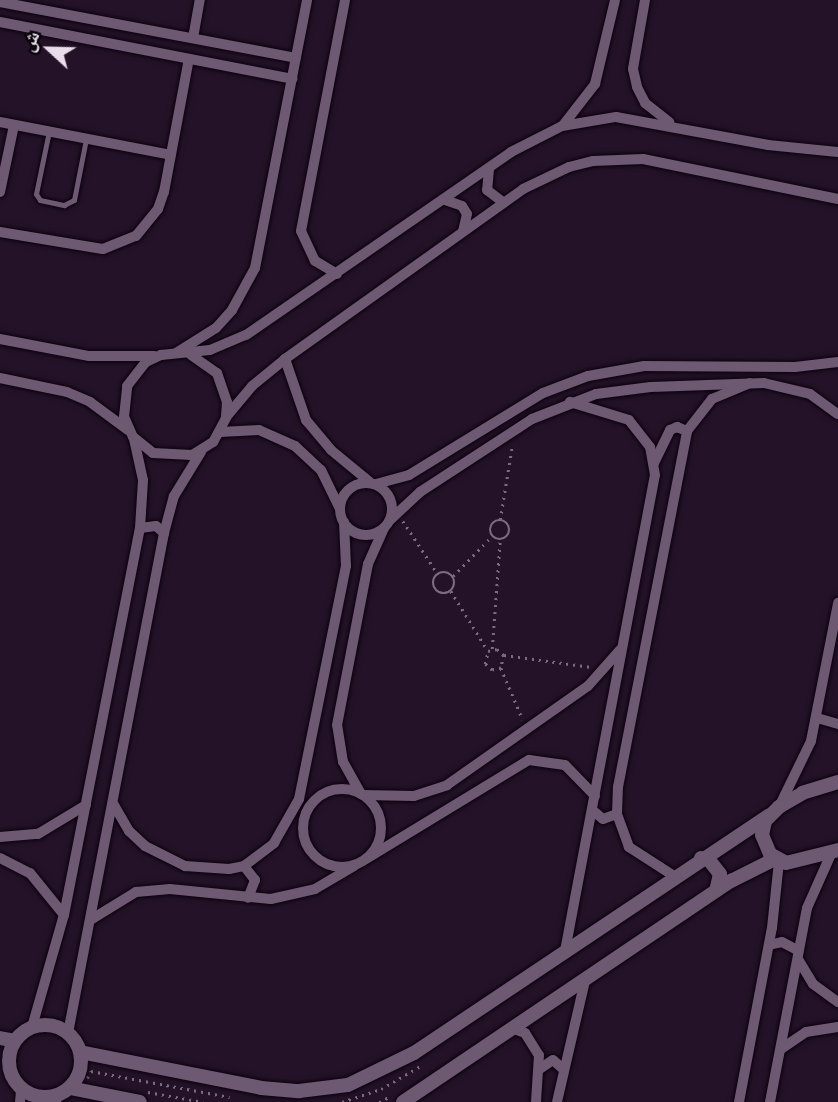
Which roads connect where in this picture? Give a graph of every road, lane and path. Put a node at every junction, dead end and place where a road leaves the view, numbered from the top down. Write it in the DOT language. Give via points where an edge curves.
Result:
graph roads {
  1 [pos="200,0"];
  2 [pos="307,0"];
  3 [pos="345,0"];
  4 [pos="615,0"];
  5 [pos="645,0"];
  6 [pos="0,2"];
  7 [pos="0,22"];
  8 [pos="194,38"];
  9 [pos="296,58"];
  10 [pos="189,59"];
  11 [pos="292,79"];
  12 [pos="0,122"];
  13 [pos="14,125"];
  14 [pos="674,125"];
  15 [pos="562,126"];
  16 [pos="49,131"];
  17 [pos="86,139"];
  18 [pos="838,152"];
  19 [pos="171,155"];
  20 [pos="489,169"];
  21 [pos="0,192"];
  22 [pos="838,199"];
  23 [pos="445,200"];
  24 [pos="504,203"];
  25 [pos="463,231"];
  26 [pos="0,232"];
  27 [pos="337,274"];
  28 [pos="0,339"];
  29 [pos="176,353"];
  30 [pos="161,355"];
  31 [pos="191,355"];
  32 [pos="285,359"];
  33 [pos="838,362"];
  34 [pos="795,368"];
  35 [pos="4,379"];
  36 [pos="750,383"];
  37 [pos="791,386"];
  38 [pos="0,390"];
  39 [pos="570,402"];
  40 [pos="838,414"];
  41 [pos="226,418"];
  42 [pos="515,431"];
  43 [pos="687,431"];
  44 [pos="220,432"];
  45 [pos="131,434"];
  46 [pos="204,449"];
  47 [pos="654,463"];
  48 [pos="374,484"];
  49 [pos="342,517"];
  50 [pos="391,520"];
  51 [pos="500,520"];
  52 [pos="140,528"];
  53 [pos="164,533"];
  54 [pos="492,536"];
  55 [pos="500,539"];
  56 [pos="438,574"];
  57 [pos="453,576"];
  58 [pos="451,591"];
  59 [pos="838,603"];
  60 [pos="624,645"];
  61 [pos="490,650"];
  62 [pos="504,655"];
  63 [pos="501,668"];
  64 [pos="605,669"];
  65 [pos="817,718"];
  66 [pos="838,724"];
  67 [pos="527,730"];
  68 [pos="838,782"];
  69 [pos="362,795"];
  70 [pos="595,796"];
  71 [pos="299,799"];
  72 [pos="86,805"];
  73 [pos="114,805"];
  74 [pos="592,810"];
  75 [pos="774,811"];
  76 [pos="617,814"];
  77 [pos="305,817"];
  78 [pos="286,828"];
  79 [pos="5,837"];
  80 [pos="834,852"];
  81 [pos="701,858"];
  82 [pos="3,859"];
  83 [pos="366,859"];
  84 [pos="777,860"];
  85 [pos="244,866"];
  86 [pos="354,866"];
  87 [pos="674,876"];
  88 [pos="716,891"];
  89 [pos="248,898"];
  90 [pos="64,915"];
  91 [pos="92,919"];
  92 [pos="769,945"];
  93 [pos="565,951"];
  94 [pos="798,954"];
  95 [pos="584,981"];
  96 [pos="838,1002"];
  97 [pos="33,1027"];
  98 [pos="838,1027"];
  99 [pos="514,1029"];
  100 [pos="68,1033"];
  101 [pos="7,1039"];
  102 [pos="780,1049"];
  103 [pos="80,1052"];
  104 [pos="433,1058"];
  105 [pos="541,1068"];
  106 [pos="564,1070"];
  107 [pos="6,1077"];
  108 [pos="90,1081"];
  109 [pos="70,1088"];
  110 [pos="21,1096"];
  111 [pos="140,1096"];
  112 [pos="237,1098"];
  113 [pos="398,1098"];
  114 [pos="57,1099"];
  115 [pos="203,1102"];
  116 [pos="345,1102"];
  117 [pos="379,1102"];
  118 [pos="536,1102"];
  119 [pos="557,1102"];
  120 [pos="739,1102"];
  121 [pos="771,1102"];
  1 -- 8 [label="street"];
  2 -- 9 [label="street"];
  3 -- 27 [label="street" via="301,231 307,252"];
  4 -- 15 [label="street" via="595,84"];
  5 -- 14 [label="street" via="633,69 637,87 645,103"];
  6 -- 8 [label="street"];
  7 -- 10 [label="street"];
  8 -- 9 [label="street"];
  9 -- 11 [label="street"];
  10 -- 11 [label="street"];
  10 -- 19 [label="street"];
  11 -- 29 [label="street" via="255,268 224,319"];
  12 -- 13 [label="street"];
  13 -- 16 [label="street"];
  13 -- 21 [label="street"];
  14 -- 15 [label="street" via="616,117"];
  14 -- 18 [label="street" via="768,145"];
  15 -- 20 [label="street"];
  16 -- 17 [label="street"];
  16 -- 17 [label="lane" via="36,194 53,203 67,205 74,200"];
  17 -- 19 [label="street"];
  19 -- 26 [label="street" via="158,209 136,236 120,244 86,248"];
  20 -- 23 [label="street"];
  20 -- 24 [label="street" via="487,190"];
  22 -- 24 [label="street" via="668,163 618,158 569,167"];
  23 -- 25 [label="street" via="462,206 467,223"];
  23 -- 27 [label="street"];
  24 -- 25 [label="street"];
  25 -- 32 [label="street"];
  27 -- 31 [label="street" via="246,335"];
  28 -- 30 [label="street" via="89,356"];
  29 -- 30 [label="street"];
  29 -- 31 [label="street"];
  30 -- 45 [label="street" via="141,367 127,386 124,409"];
  31 -- 41 [label="street" via="217,373 227,402"];
  32 -- 41 [label="street" via="252,386"];
  32 -- 48 [label="street" via="306,420 331,450"];
  33 -- 34 [label="street"];
  34 -- 37 [label="street" via="800,378"];
  34 -- 48 [label="street" via="671,365 588,376 543,393 409,475"];
  35 -- 38 [label="street"];
  35 -- 45 [label="street" via="67,392 111,415"];
  36 -- 37 [label="street"];
  36 -- 39 [label="street" via="623,389"];
  36 -- 43 [label="street" via="712,399"];
  37 -- 40 [label="street"];
  39 -- 42 [label="street"];
  39 -- 47 [label="street" via="629,420 650,447"];
  41 -- 44 [label="street"];
  42 -- 50 [label="street" via="420,492"];
  42 -- 51 [label="path"];
  43 -- 47 [label="street" via="677,426 670,430"];
  43 -- 76 [label="street"];
  44 -- 46 [label="street"];
  44 -- 49 [label="street" via="259,430 295,446 321,470"];
  45 -- 46 [label="street" via="166,457"];
  45 -- 52 [label="street" via="143,480"];
  46 -- 53 [label="street" via="174,496"];
  47 -- 60 [label="street" via="654,486"];
  48 -- 49 [label="street" via="349,490"];
  48 -- 50 [label="street" via="392,503"];
  49 -- 50 [label="street" via="367,535"];
  49 -- 71 [label="street" via="346,566"];
  50 -- 56 [label="path"];
  50 -- 69 [label="street" via="368,564 337,725 342,762"];
  51 -- 54 [label="path" via="491,527"];
  51 -- 55 [label="path" via="508,523 510,532"];
  52 -- 53 [label="street" via="156,527"];
  52 -- 72 [label="street"];
  53 -- 73 [label="street"];
  54 -- 55 [label="path"];
  54 -- 57 [label="path"];
  55 -- 61 [label="path"];
  56 -- 57 [label="path"];
  56 -- 58 [label="path" via="435,587 442,593"];
  57 -- 58 [label="path"];
  58 -- 61 [label="path"];
  59 -- 65 [label="street"];
  60 -- 64 [label="street"];
  60 -- 70 [label="street"];
  61 -- 62 [label="path"];
  61 -- 63 [label="path" via="484,659 488,668"];
  62 -- 63 [label="path"];
  62 -- 64 [label="path"];
  63 -- 67 [label="path"];
  64 -- 67 [label="street"];
  65 -- 66 [label="street"];
  65 -- 75 [label="street" via="802,763"];
  67 -- 69 [label="street" via="431,791 397,798"];
  68 -- 75 [label="street" via="803,793"];
  69 -- 77 [label="street" via="334,790 321,796"];
  69 -- 83 [label="street" via="374,805 381,834"];
  70 -- 74 [label="street"];
  70 -- 83 [label="street" via="565,765 529,760"];
  71 -- 77 [label="street"];
  71 -- 78 [label="street"];
  72 -- 79 [label="street" via="52,829"];
  72 -- 90 [label="street"];
  73 -- 85 [label="street" via="129,831 164,858 207,869"];
  73 -- 91 [label="street"];
  74 -- 76 [label="street" via="603,818"];
  74 -- 93 [label="street"];
  75 -- 81 [label="street"];
  75 -- 84 [label="street" via="763,842"];
  76 -- 87 [label="street" via="629,847"];
  77 -- 78 [label="street"];
  77 -- 86 [label="street" via="307,845 315,856 327,864"];
  78 -- 85 [label="street"];
  79 -- 82 [label="street"];
  80 -- 84 [label="street" via="797,862"];
  80 -- 94 [label="street" via="813,888"];
  81 -- 87 [label="street"];
  81 -- 88 [label="street" via="716,866 720,874"];
  82 -- 90 [label="street" via="41,883"];
  83 -- 86 [label="street"];
  84 -- 88 [label="street"];
  84 -- 92 [label="street"];
  85 -- 89 [label="street" via="255,880"];
  86 -- 89 [label="street" via="304,893"];
  87 -- 93 [label="street"];
  88 -- 95 [label="street"];
  89 -- 91 [label="street" via="152,889 120,898"];
  90 -- 97 [label="street"];
  91 -- 100 [label="street"];
  92 -- 94 [label="street" via="782,942"];
  92 -- 120 [label="street"];
  93 -- 103 [label="street" via="414,1053 348,1085 299,1091 261,1088"];
  94 -- 96 [label="street" via="813,984"];
  94 -- 102 [label="street"];
  95 -- 99 [label="street"];
  95 -- 106 [label="street"];
  97 -- 100 [label="street" via="48,1025"];
  97 -- 101 [label="street"];
  98 -- 102 [label="street" via="806,1032"];
  99 -- 105 [label="street" via="533,1043"];
  99 -- 113 [label="street"];
  100 -- 103 [label="street"];
  101 -- 107 [label="street"];
  102 -- 121 [label="street"];
  103 -- 109 [label="street" via="79,1075"];
  104 -- 116 [label="path" via="381,1089"];
  105 -- 106 [label="street" via="553,1060"];
  105 -- 118 [label="street"];
  106 -- 119 [label="street"];
  107 -- 110 [label="street"];
  108 -- 112 [label="path" via="91,1071"];
  109 -- 111 [label="street"];
  109 -- 114 [label="street"];
  110 -- 114 [label="street"];
  111 -- 115 [label="path"];
  113 -- 117 [label="path"];
}
